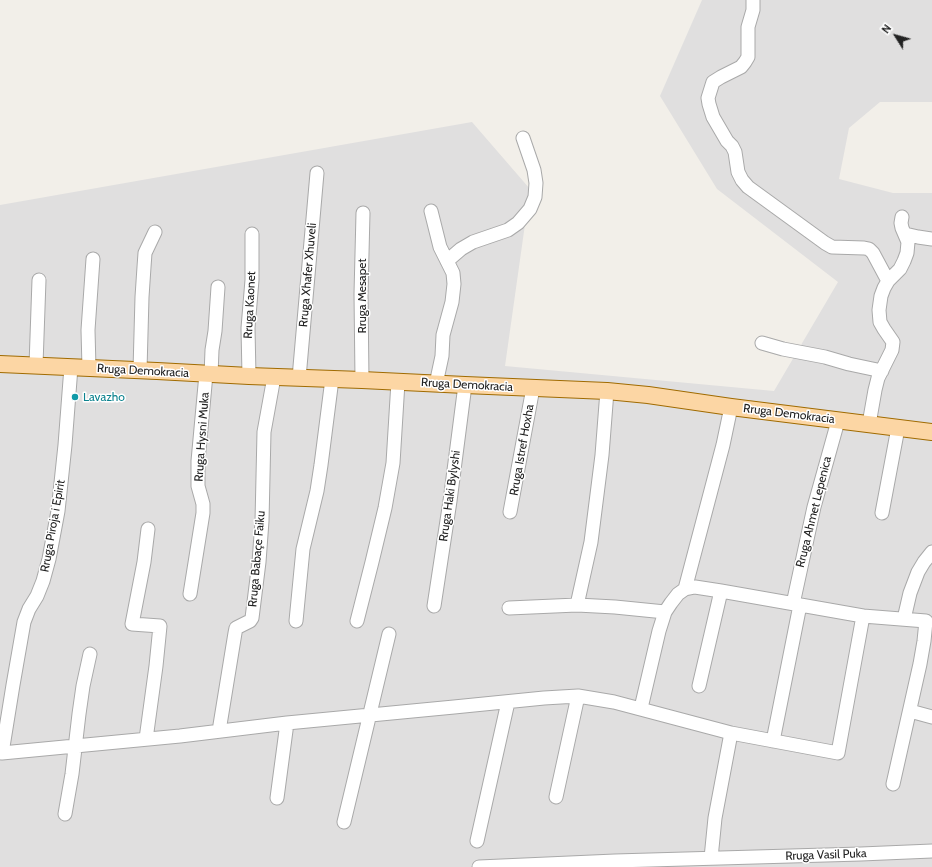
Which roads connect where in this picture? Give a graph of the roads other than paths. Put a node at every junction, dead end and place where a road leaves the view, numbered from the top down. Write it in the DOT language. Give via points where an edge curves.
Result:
graph roads {
  1 [pos="753,0"];
  2 [pos="524,138"];
  3 [pos="316,173"];
  4 [pos="431,211"];
  5 [pos="363,213"];
  6 [pos="902,217"];
  7 [pos="155,232"];
  8 [pos="252,234"];
  9 [pos="905,234"];
  10 [pos="932,239"];
  11 [pos="93,259"];
  12 [pos="447,261"];
  13 [pos="39,280"];
  14 [pos="888,281"];
  15 [pos="218,287"];
  16 [pos="762,343"];
  17 [pos="0,364"];
  18 [pos="36,365"];
  19 [pos="71,367"];
  20 [pos="89,368"];
  21 [pos="140,370"];
  22 [pos="882,371"];
  23 [pos="209,374"];
  24 [pos="249,376"];
  25 [pos="274,377"];
  26 [pos="299,378"];
  27 [pos="332,379"];
  28 [pos="362,380"];
  29 [pos="398,382"];
  30 [pos="436,384"];
  31 [pos="465,385"];
  32 [pos="533,388"];
  33 [pos="607,391"];
  34 [pos="731,407"];
  35 [pos="838,421"];
  36 [pos="869,424"];
  37 [pos="898,428"];
  38 [pos="932,432"];
  39 [pos="510,512"];
  40 [pos="882,513"];
  41 [pos="148,529"];
  42 [pos="932,552"];
  43 [pos="685,589"];
  44 [pos="721,591"];
  45 [pos="190,594"];
  46 [pos="577,605"];
  47 [pos="797,605"];
  48 [pos="434,606"];
  49 [pos="509,608"];
  50 [pos="665,612"];
  51 [pos="863,616"];
  52 [pos="904,619"];
  53 [pos="296,621"];
  54 [pos="357,621"];
  55 [pos="929,621"];
  56 [pos="389,634"];
  57 [pos="90,654"];
  58 [pos="699,686"];
  59 [pos="578,696"];
  60 [pos="508,702"];
  61 [pos="641,708"];
  62 [pos="910,711"];
  63 [pos="370,715"];
  64 [pos="932,717"];
  65 [pos="287,723"];
  66 [pos="219,731"];
  67 [pos="731,733"];
  68 [pos="146,739"];
  69 [pos="773,741"];
  70 [pos="76,746"];
  71 [pos="893,784"];
  72 [pos="556,797"];
  73 [pos="277,798"];
  74 [pos="65,814"];
  75 [pos="344,822"];
  76 [pos="477,841"];
  77 [pos="932,851"];
  78 [pos="712,853"];
  79 [pos="479,867"];
  1 -- 14 [label="street" via="748,27 748,57 741,67 714,82 708,98 714,117 735,152 738,172 742,180 754,191 828,245 869,250"];
  2 -- 12 [label="street" via="536,183 535,197 530,209 508,230 473,242"];
  3 -- 26 [label="street, Rruga Xhafer Xhuveli"];
  4 -- 12 [label="street" via="440,247"];
  5 -- 28 [label="street, Rruga Mesapet"];
  6 -- 9 [label="street" via="901,224"];
  7 -- 21 [label="street" via="144,267"];
  8 -- 24 [label="street, Rruga Kaonet" via="248,328"];
  9 -- 10 [label="street"];
  9 -- 14 [label="street" via="908,242 904,261"];
  11 -- 20 [label="street" via="88,330"];
  12 -- 30 [label="street" via="453,273 454,284"];
  13 -- 18 [label="street"];
  14 -- 22 [label="street" via="882,292 879,310 880,322 893,342"];
  15 -- 23 [label="street, Rruga Hysni Muka"];
  16 -- 22 [label="street"];
  17 -- 18 [label="main road, Rruga Demokracia"];
  18 -- 19 [label="main road, Rruga Demokracia"];
  19 -- 20 [label="main road, Rruga Demokracia"];
  19 -- 70 [label="street, Rruga Piroja i Epirit" via="58,511 43,580 24,622 2,753"];
  20 -- 21 [label="main road, Rruga Demokracia"];
  21 -- 23 [label="main road, Rruga Demokracia"];
  22 -- 36 [label="street" via="875,390"];
  23 -- 24 [label="main road, Rruga Demokracia"];
  23 -- 45 [label="street, Rruga Hysni Muka" via="198,461 198,486 203,513"];
  24 -- 25 [label="main road, Rruga Demokracia"];
  25 -- 26 [label="main road, Rruga Demokracia"];
  25 -- 66 [label="street, Rruga Babaçe Faiku" via="264,432 262,520 252,618 236,628"];
  26 -- 27 [label="main road, Rruga Demokracia"];
  27 -- 28 [label="main road, Rruga Demokracia"];
  27 -- 53 [label="street" via="317,491 303,549"];
  28 -- 29 [label="main road, Rruga Demokracia"];
  29 -- 30 [label="main road, Rruga Demokracia"];
  29 -- 54 [label="street" via="393,463 385,508"];
  30 -- 31 [label="main road, Rruga Demokracia"];
  31 -- 32 [label="main road, Rruga Demokracia"];
  31 -- 48 [label="street, Rruga Haki Bylyshi"];
  32 -- 33 [label="main road, Rruga Demokracia"];
  32 -- 39 [label="street, Rruga Istref Hoxha"];
  33 -- 34 [label="main road, Rruga Demokracia"];
  33 -- 46 [label="street" via="591,542"];
  34 -- 35 [label="main road, Rruga Demokracia"];
  34 -- 43 [label="street"];
  35 -- 36 [label="main road, Rruga Demokracia"];
  35 -- 47 [label="street, Rruga Ahmet Lepenica" via="814,507"];
  36 -- 37 [label="main road, Rruga Demokracia"];
  37 -- 38 [label="main road, Rruga Demokracia"];
  37 -- 40 [label="street"];
  41 -- 68 [label="street" via="132,624 160,626"];
  42 -- 52 [label="street" via="918,572"];
  43 -- 44 [label="street" via="695,587"];
  43 -- 50 [label="street" via="671,602"];
  44 -- 47 [label="street"];
  44 -- 58 [label="street"];
  46 -- 49 [label="street"];
  46 -- 50 [label="street"];
  47 -- 51 [label="street"];
  47 -- 69 [label="street, Rruga Ahmet Lepenica"];
  50 -- 61 [label="street"];
  51 -- 52 [label="street"];
  51 -- 69 [label="street" via="838,753"];
  52 -- 55 [label="street"];
  55 -- 62 [label="street"];
  56 -- 63 [label="street"];
  57 -- 70 [label="street" via="83,686"];
  59 -- 60 [label="street"];
  59 -- 61 [label="street"];
  59 -- 72 [label="street"];
  60 -- 63 [label="street"];
  60 -- 76 [label="street"];
  61 -- 67 [label="street"];
  62 -- 64 [label="street"];
  62 -- 71 [label="street"];
  63 -- 65 [label="street"];
  63 -- 75 [label="street"];
  65 -- 66 [label="street"];
  65 -- 73 [label="street"];
  66 -- 68 [label="street"];
  67 -- 69 [label="street"];
  67 -- 78 [label="street" via="715,818"];
  68 -- 70 [label="street"];
  70 -- 74 [label="street"];
  77 -- 78 [label="street, Rruga Vasil Puka" via="861,854"];
  78 -- 79 [label="street, Rruga Vasil Puka"];
}
